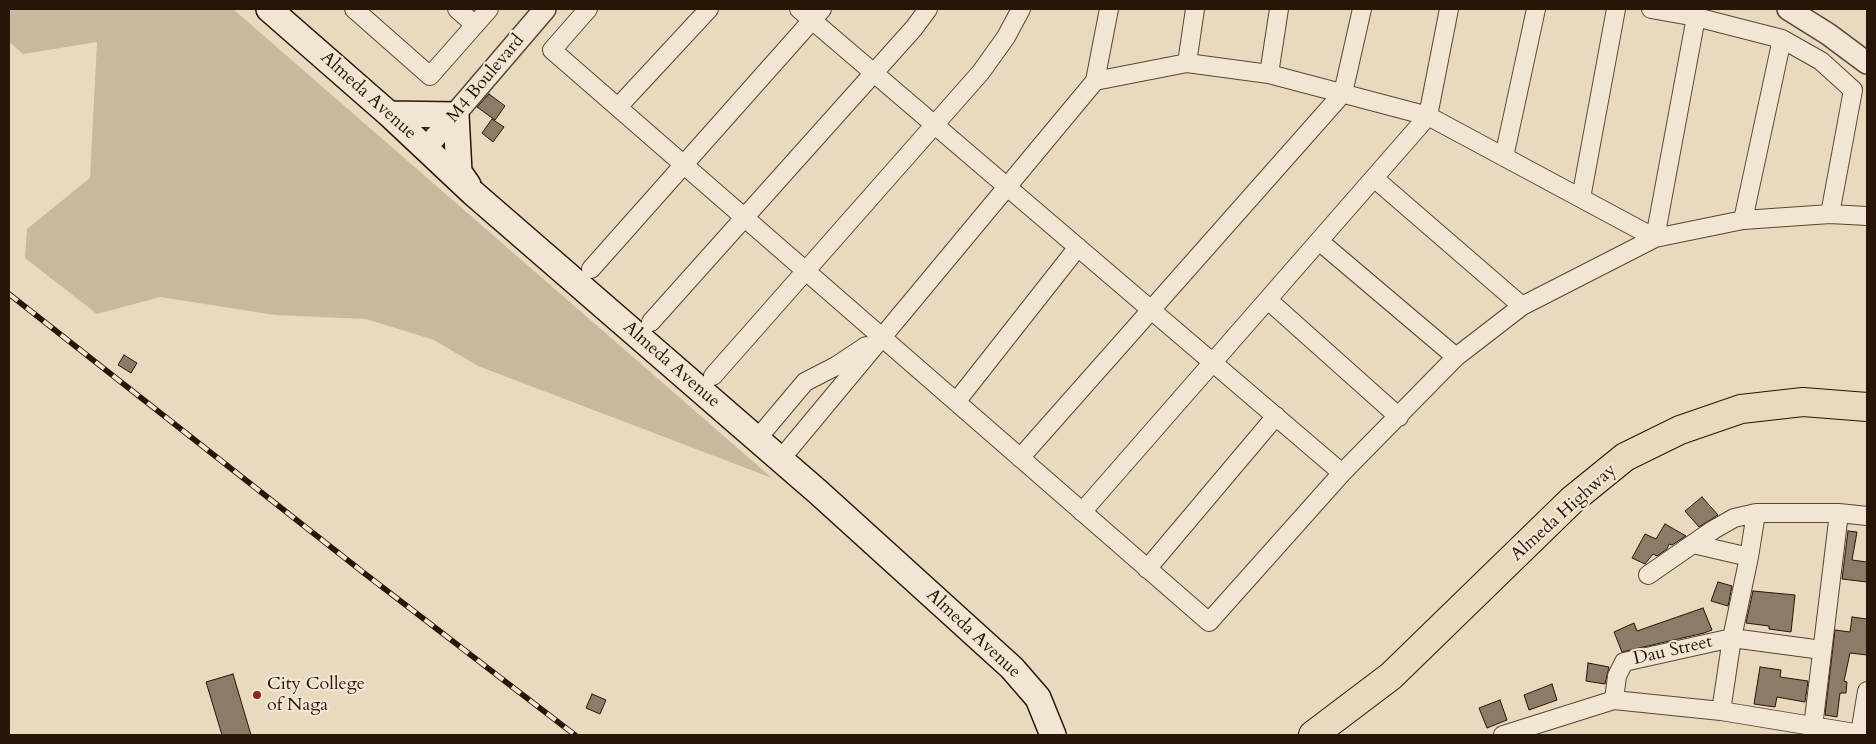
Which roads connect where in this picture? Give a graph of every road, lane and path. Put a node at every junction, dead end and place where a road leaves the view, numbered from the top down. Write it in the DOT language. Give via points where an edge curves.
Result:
graph roads {
  1 [pos="269,9"];
  2 [pos="354,9"];
  3 [pos="457,9"];
  4 [pos="489,9"];
  5 [pos="545,9"];
  6 [pos="588,9"];
  7 [pos="709,9"];
  8 [pos="928,9"];
  9 [pos="1021,9"];
  10 [pos="1108,9"];
  11 [pos="1194,9"];
  12 [pos="1279,9"];
  13 [pos="1362,9"];
  14 [pos="1449,9"];
  15 [pos="1536,9"];
  16 [pos="1616,9"];
  17 [pos="1651,9"];
  18 [pos="1788,9"];
  19 [pos="811,12"];
  20 [pos="1696,17"];
  21 [pos="475,25"];
  22 [pos="1782,39"];
  23 [pos="1187,63"];
  24 [pos="1867,64"];
  25 [pos="874,72"];
  26 [pos="1269,74"];
  27 [pos="1095,81"];
  28 [pos="1343,93"];
  29 [pos="618,107"];
  30 [pos="389,114"];
  31 [pos="456,115"];
  32 [pos="1428,116"];
  33 [pos="935,125"];
  34 [pos="426,148"];
  35 [pos="1504,157"];
  36 [pos="684,165"];
  37 [pos="1374,178"];
  38 [pos="1007,186"];
  39 [pos="473,193"];
  40 [pos="1581,198"];
  41 [pos="1867,204"];
  42 [pos="1830,214"];
  43 [pos="1867,216"];
  44 [pos="744,217"];
  45 [pos="1743,220"];
  46 [pos="1655,238"];
  47 [pos="1319,241"];
  48 [pos="1078,247"];
  49 [pos="591,269"];
  50 [pos="806,271"];
  51 [pos="1268,300"];
  52 [pos="1522,306"];
  53 [pos="1152,310"];
  54 [pos="651,322"];
  55 [pos="881,336"];
  56 [pos="1456,357"];
  57 [pos="1213,363"];
  58 [pos="713,376"];
  59 [pos="956,402"];
  60 [pos="1867,407"];
  61 [pos="1276,416"];
  62 [pos="1399,417"];
  63 [pos="757,440"];
  64 [pos="1020,458"];
  65 [pos="780,460"];
  66 [pos="1342,473"];
  67 [pos="1082,512"];
  68 [pos="1756,513"];
  69 [pos="1838,513"];
  70 [pos="1867,516"];
  71 [pos="1693,544"];
  72 [pos="1749,558"];
  73 [pos="1147,569"];
  74 [pos="1648,575"];
  75 [pos="1732,638"];
  76 [pos="1822,650"];
  77 [pos="1867,691"];
  78 [pos="1614,700"];
  79 [pos="1721,711"];
  80 [pos="1813,727"];
  81 [pos="1053,735"];
  82 [pos="1313,735"];
  83 [pos="1503,735"];
  84 [pos="1863,735"];
  1 -- 30 [label="main road, Almeda Avenue"];
  2 -- 21 [label="street" via="430,76"];
  3 -- 21 [label="street"];
  4 -- 21 [label="street"];
  5 -- 31 [label="street, M4 Boulevard"];
  6 -- 29 [label="street" via="552,50"];
  7 -- 29 [label="street"];
  8 -- 25 [label="street"];
  9 -- 33 [label="street" via="1006,38 981,72"];
  10 -- 27 [label="street"];
  11 -- 23 [label="street"];
  12 -- 26 [label="street"];
  13 -- 28 [label="street"];
  14 -- 32 [label="street"];
  15 -- 35 [label="street"];
  16 -- 40 [label="street"];
  17 -- 20 [label="street"];
  18 -- 24 [label="street"];
  19 -- 25 [label="street"];
  19 -- 36 [label="street"];
  20 -- 22 [label="street"];
  20 -- 46 [label="street"];
  22 -- 42 [label="street" via="1821,61 1853,90"];
  22 -- 45 [label="street"];
  23 -- 26 [label="street"];
  23 -- 27 [label="street"];
  25 -- 33 [label="street"];
  25 -- 44 [label="street"];
  26 -- 28 [label="street"];
  27 -- 38 [label="street"];
  28 -- 32 [label="street"];
  28 -- 53 [label="street"];
  29 -- 36 [label="street"];
  30 -- 31 [label="main road"];
  30 -- 34 [label="main road, Almeda Avenue"];
  31 -- 34 [label="street, M4 Boulevard"];
  31 -- 39 [label="main road" via="459,172"];
  32 -- 35 [label="street"];
  32 -- 37 [label="street"];
  33 -- 38 [label="street"];
  33 -- 50 [label="street"];
  34 -- 39 [label="main road, Almeda Avenue"];
  35 -- 40 [label="street"];
  36 -- 44 [label="street"];
  36 -- 49 [label="street"];
  37 -- 47 [label="street"];
  37 -- 52 [label="street"];
  38 -- 48 [label="street"];
  38 -- 55 [label="street"];
  39 -- 63 [label="main road, Almeda Avenue"];
  40 -- 46 [label="street"];
  41 -- 42 [label="street"];
  42 -- 43 [label="street"];
  42 -- 45 [label="street"];
  44 -- 50 [label="street"];
  44 -- 54 [label="street"];
  45 -- 46 [label="street"];
  46 -- 52 [label="street"];
  47 -- 51 [label="street"];
  47 -- 56 [label="street"];
  48 -- 53 [label="street"];
  48 -- 59 [label="street"];
  50 -- 55 [label="street"];
  50 -- 58 [label="street"];
  51 -- 57 [label="street"];
  51 -- 62 [label="street"];
  52 -- 56 [label="street"];
  53 -- 57 [label="street"];
  53 -- 64 [label="street"];
  55 -- 59 [label="street"];
  55 -- 63 [label="street" via="805,382"];
  55 -- 65 [label="street"];
  56 -- 62 [label="street"];
  57 -- 61 [label="street"];
  57 -- 67 [label="street"];
  59 -- 64 [label="street"];
  60 -- 82 [label="highway, Almeda Highway" via="1803,402 1741,409 1680,430 1625,457 1572,500 1391,676"];
  61 -- 66 [label="street"];
  61 -- 73 [label="street"];
  62 -- 66 [label="street"];
  63 -- 65 [label="main road, Almeda Avenue"];
  64 -- 67 [label="street"];
  65 -- 81 [label="main road, Almeda Avenue" via="1012,668 1038,698"];
  66 -- 73 [label="street" via="1208,622"];
  67 -- 73 [label="street"];
  68 -- 69 [label="street"];
  68 -- 71 [label="street" via="1734,518"];
  68 -- 72 [label="street"];
  69 -- 70 [label="street"];
  69 -- 76 [label="street"];
  71 -- 72 [label="street"];
  71 -- 74 [label="street"];
  72 -- 75 [label="street"];
  75 -- 76 [label="street"];
  75 -- 78 [label="street, Dau Street" via="1624,662 1617,676"];
  75 -- 79 [label="street"];
  76 -- 80 [label="street"];
  77 -- 84 [label="street"];
  78 -- 79 [label="street"];
  78 -- 83 [label="street"];
  79 -- 80 [label="street"];
  80 -- 84 [label="street"];
}
